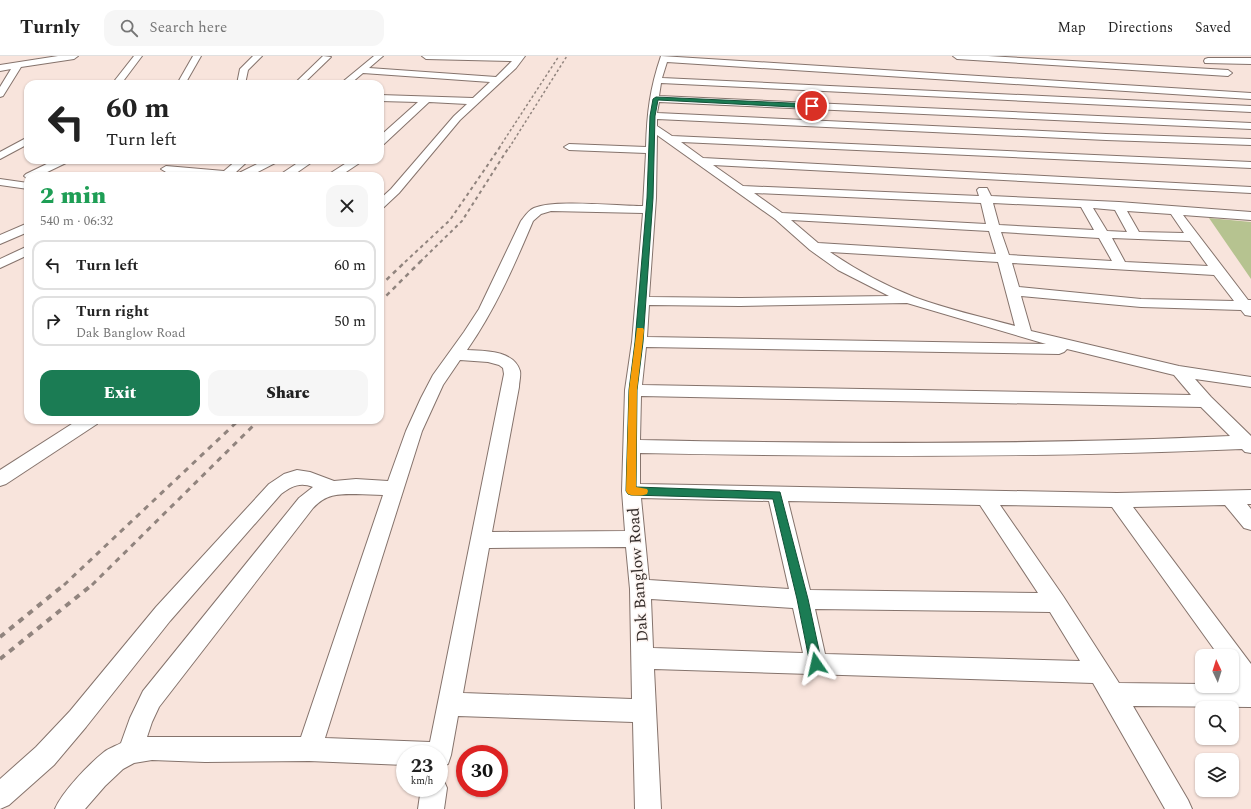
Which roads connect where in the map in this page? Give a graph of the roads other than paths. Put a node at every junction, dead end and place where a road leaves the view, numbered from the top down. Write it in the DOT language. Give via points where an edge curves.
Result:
graph roads {
  1 [pos="74,56"];
  2 [pos="138,56"];
  3 [pos="197,56"];
  4 [pos="258,56"];
  5 [pos="328,56"];
  6 [pos="379,56"];
  7 [pos="426,56"];
  8 [pos="957,56"];
  9 [pos="1103,56"];
  10 [pos="520,57"];
  11 [pos="664,57"];
  12 [pos="989,57"];
  13 [pos="1148,58"];
  14 [pos="1018,59"];
  15 [pos="1251,60"];
  16 [pos="1202,61"];
  17 [pos="18,65"];
  18 [pos="848,67"];
  19 [pos="1112,67"];
  20 [pos="0,68"];
  21 [pos="1160,69"];
  22 [pos="361,70"];
  23 [pos="1228,73"];
  24 [pos="444,76"];
  25 [pos="119,80"];
  26 [pos="184,80"];
  27 [pos="242,80"];
  28 [pos="302,80"];
  29 [pos="349,80"];
  30 [pos="498,80"];
  31 [pos="657,80"];
  32 [pos="1000,80"];
  33 [pos="1030,83"];
  34 [pos="846,89"];
  35 [pos="1128,89"];
  36 [pos="1180,92"];
  37 [pos="428,93"];
  38 [pos="0,94"];
  39 [pos="950,94"];
  40 [pos="1006,96"];
  41 [pos="1251,96"];
  42 [pos="384,98"];
  43 [pos="1033,98"];
  44 [pos="656,99"];
  45 [pos="474,101"];
  46 [pos="1134,103"];
  47 [pos="1193,106"];
  48 [pos="1251,109"];
  49 [pos="956,112"];
  50 [pos="1010,114"];
  51 [pos="652,121"];
  52 [pos="1251,126"];
  53 [pos="964,130"];
  54 [pos="1061,135"];
  55 [pos="384,138"];
  56 [pos="672,139"];
  57 [pos="24,142"];
  58 [pos="1251,142"];
  59 [pos="835,146"];
  60 [pos="569,147"];
  61 [pos="889,148"];
  62 [pos="652,150"];
  63 [pos="970,152"];
  64 [pos="0,156"];
  65 [pos="1080,156"];
  66 [pos="701,161"];
  67 [pos="56,164"];
  68 [pos="170,164"];
  69 [pos="239,164"];
  70 [pos="264,164"];
  71 [pos="304,164"];
  72 [pos="352,164"];
  73 [pos="1251,165"];
  74 [pos="839,168"];
  75 [pos="895,170"];
  76 [pos="39,172"];
  77 [pos="163,172"];
  78 [pos="229,172"];
  79 [pos="249,172"];
  80 [pos="290,172"];
  81 [pos="339,172"];
  82 [pos="978,176"];
  83 [pos="24,179"];
  84 [pos="1092,181"];
  85 [pos="0,182"];
  86 [pos="14,184"];
  87 [pos="24,185"];
  88 [pos="741,189"];
  89 [pos="384,190"];
  90 [pos="1251,190"];
  91 [pos="395,191"];
  92 [pos="844,194"];
  93 [pos="986,200"];
  94 [pos="384,201"];
  95 [pos="1085,204"];
  96 [pos="1105,205"];
  97 [pos="1119,206"];
  98 [pos="649,210"];
  99 [pos="1174,210"];
  100 [pos="779,216"];
  101 [pos="1251,216"];
  102 [pos="994,228"];
  103 [pos="24,229"];
  104 [pos="1101,234"];
  105 [pos="1135,236"];
  106 [pos="1194,237"];
  107 [pos="0,240"];
  108 [pos="814,247"];
  109 [pos="24,252"];
  110 [pos="1004,258"];
  111 [pos="0,264"];
  112 [pos="1121,265"];
  113 [pos="1218,271"];
  114 [pos="1012,291"];
  115 [pos="910,300"];
  116 [pos="642,301"];
  117 [pos="1249,308"];
  118 [pos="1024,334"];
  119 [pos="639,342"];
  120 [pos="1087,350"];
  121 [pos="457,355"];
  122 [pos="1179,371"];
  123 [pos="1251,382"];
  124 [pos="633,390"];
  125 [pos="1205,401"];
  126 [pos="85,424"];
  127 [pos="1248,445"];
  128 [pos="631,446"];
  129 [pos="0,479"];
  130 [pos="333,488"];
  131 [pos="395,489"];
  132 [pos="631,491"];
  133 [pos="777,495"];
  134 [pos="1251,497"];
  135 [pos="985,498"];
  136 [pos="1230,498"];
  137 [pos="1117,500"];
  138 [pos="1251,522"];
  139 [pos="636,538"];
  140 [pos="481,540"];
  141 [pos="640,589"];
  142 [pos="802,599"];
  143 [pos="1056,603"];
  144 [pos="1227,649"];
  145 [pos="642,658"];
  146 [pos="816,664"];
  147 [pos="1239,666"];
  148 [pos="1099,672"];
  149 [pos="1251,683"];
  150 [pos="1113,694"];
  151 [pos="1251,696"];
  152 [pos="449,704"];
  153 [pos="644,711"];
  154 [pos="441,745"];
  155 [pos="309,749"];
  156 [pos="132,751"];
  157 [pos="396,753"];
  158 [pos="0,796"];
  159 [pos="432,797"];
  160 [pos="68,809"];
  161 [pos="430,809"];
  162 [pos="648,809"];
  163 [pos="1179,809"];
  1 -- 17 [label="street"];
  2 -- 25 [label="street"];
  3 -- 26 [label="street"];
  4 -- 27 [label="street" via="244,69"];
  5 -- 28 [label="street"];
  6 -- 22 [label="street"];
  7 -- 10 [label="street"];
  8 -- 12 [label="street"];
  9 -- 19 [label="street"];
  10 -- 30 [label="street"];
  11 -- 18 [label="street"];
  11 -- 31 [label="street, Dak Banglow Road"];
  12 -- 14 [label="street"];
  12 -- 32 [label="street"];
  13 -- 21 [label="street"];
  14 -- 19 [label="street"];
  14 -- 33 [label="street"];
  15 -- 16 [label="street"];
  17 -- 20 [label="street"];
  17 -- 38 [label="street"];
  18 -- 32 [label="street"];
  18 -- 34 [label="street"];
  19 -- 21 [label="street"];
  19 -- 35 [label="street"];
  21 -- 23 [label="street"];
  21 -- 36 [label="street"];
  22 -- 24 [label="street"];
  22 -- 29 [label="street"];
  24 -- 30 [label="street"];
  24 -- 37 [label="street"];
  30 -- 45 [label="street"];
  31 -- 34 [label="street"];
  31 -- 44 [label="street, Dak Banglow Road"];
  32 -- 33 [label="street"];
  32 -- 40 [label="street"];
  33 -- 35 [label="street"];
  33 -- 43 [label="street"];
  34 -- 39 [label="street"];
  35 -- 36 [label="street"];
  35 -- 46 [label="street"];
  36 -- 41 [label="street"];
  36 -- 47 [label="street"];
  37 -- 42 [label="street"];
  37 -- 45 [label="street"];
  37 -- 55 [label="street"];
  39 -- 40 [label="street"];
  39 -- 49 [label="street"];
  40 -- 43 [label="street"];
  40 -- 50 [label="street"];
  43 -- 46 [label="street"];
  44 -- 49 [label="street"];
  44 -- 51 [label="street, Dak Banglow Road"];
  45 -- 91 [label="street"];
  46 -- 47 [label="street"];
  47 -- 48 [label="street"];
  49 -- 50 [label="street"];
  49 -- 53 [label="street"];
  50 -- 52 [label="street"];
  51 -- 53 [label="street"];
  51 -- 56 [label="street"];
  51 -- 62 [label="street, Dak Banglow Road"];
  53 -- 54 [label="street"];
  53 -- 63 [label="street"];
  54 -- 58 [label="street"];
  54 -- 65 [label="street"];
  56 -- 59 [label="street"];
  56 -- 66 [label="street"];
  57 -- 64 [label="street"];
  59 -- 61 [label="street"];
  59 -- 74 [label="street"];
  60 -- 62 [label="street"];
  61 -- 63 [label="street"];
  61 -- 75 [label="street"];
  62 -- 98 [label="street, Dak Banglow Road"];
  63 -- 65 [label="street"];
  63 -- 82 [label="street"];
  65 -- 73 [label="street"];
  65 -- 84 [label="street"];
  66 -- 74 [label="street"];
  66 -- 88 [label="street"];
  67 -- 76 [label="street"];
  68 -- 77 [label="street"];
  69 -- 78 [label="street"];
  70 -- 79 [label="street"];
  71 -- 80 [label="street"];
  72 -- 81 [label="street"];
  74 -- 75 [label="street"];
  74 -- 92 [label="street"];
  75 -- 82 [label="street"];
  82 -- 84 [label="street"];
  82 -- 93 [label="street"];
  83 -- 86 [label="street"];
  84 -- 90 [label="street"];
  84 -- 96 [label="street"];
  85 -- 86 [label="street"];
  86 -- 87 [label="street"];
  88 -- 92 [label="street"];
  88 -- 100 [label="street"];
  89 -- 91 [label="street"];
  91 -- 94 [label="street"];
  92 -- 93 [label="street"];
  93 -- 95 [label="street"];
  93 -- 102 [label="street"];
  95 -- 96 [label="street"];
  95 -- 104 [label="street"];
  96 -- 97 [label="street"];
  97 -- 99 [label="street"];
  97 -- 105 [label="street"];
  98 -- 116 [label="street, Dak Banglow Road"];
  98 -- 121 [label="street" via="551,208 532,213 502,278"];
  99 -- 101 [label="street"];
  99 -- 106 [label="street"];
  100 -- 102 [label="street"];
  100 -- 108 [label="street"];
  102 -- 104 [label="street"];
  102 -- 110 [label="street"];
  103 -- 107 [label="street"];
  104 -- 105 [label="street"];
  104 -- 112 [label="street"];
  105 -- 106 [label="street"];
  106 -- 113 [label="street"];
  108 -- 110 [label="street"];
  108 -- 115 [label="street" via="843,267"];
  109 -- 111 [label="street"];
  110 -- 112 [label="street"];
  110 -- 114 [label="street"];
  112 -- 113 [label="street"];
  113 -- 117 [label="street"];
  114 -- 117 [label="street" via="1141,303"];
  114 -- 118 [label="street"];
  115 -- 116 [label="street"];
  115 -- 118 [label="street"];
  116 -- 119 [label="street, Dak Banglow Road"];
  118 -- 120 [label="street"];
  119 -- 120 [label="street"];
  119 -- 124 [label="street, Dak Banglow Road"];
  120 -- 122 [label="street"];
  121 -- 131 [label="street" via="426,402"];
  121 -- 140 [label="street" via="501,359 509,364 512,371"];
  122 -- 123 [label="street"];
  122 -- 125 [label="street"];
  124 -- 125 [label="street"];
  124 -- 128 [label="street, Dak Banglow Road"];
  125 -- 127 [label="street"];
  126 -- 129 [label="street"];
  127 -- 128 [label="street" via="987,450 782,450"];
  128 -- 132 [label="street, Dak Banglow Road"];
  130 -- 131 [label="street"];
  130 -- 156 [label="street" via="317,493 306,503 151,699 134,735"];
  130 -- 158 [label="street" via="301,476 284,481 276,488 163,614 45,756"];
  131 -- 155 [label="street"];
  132 -- 133 [label="street"];
  132 -- 139 [label="street, Dak Banglow Road"];
  133 -- 135 [label="street"];
  133 -- 142 [label="street"];
  134 -- 136 [label="street"];
  135 -- 137 [label="street"];
  135 -- 143 [label="street"];
  136 -- 137 [label="street"];
  136 -- 138 [label="street"];
  137 -- 144 [label="street"];
  139 -- 140 [label="street"];
  139 -- 141 [label="street, Dak Banglow Road"];
  140 -- 152 [label="street"];
  141 -- 142 [label="street"];
  141 -- 145 [label="street, Dak Banglow Road"];
  142 -- 143 [label="street"];
  142 -- 146 [label="street"];
  143 -- 148 [label="street"];
  145 -- 146 [label="street"];
  145 -- 153 [label="street, Dak Banglow Road"];
  146 -- 148 [label="street"];
  147 -- 149 [label="street"];
  148 -- 150 [label="street"];
  150 -- 151 [label="street"];
  150 -- 163 [label="street"];
  152 -- 153 [label="street"];
  152 -- 154 [label="street"];
  153 -- 162 [label="street, Dak Banglow Road"];
  155 -- 156 [label="street" via="152,748"];
  155 -- 157 [label="street"];
  156 -- 160 [label="street" via="114,760"];
  159 -- 161 [label="street"];
}
